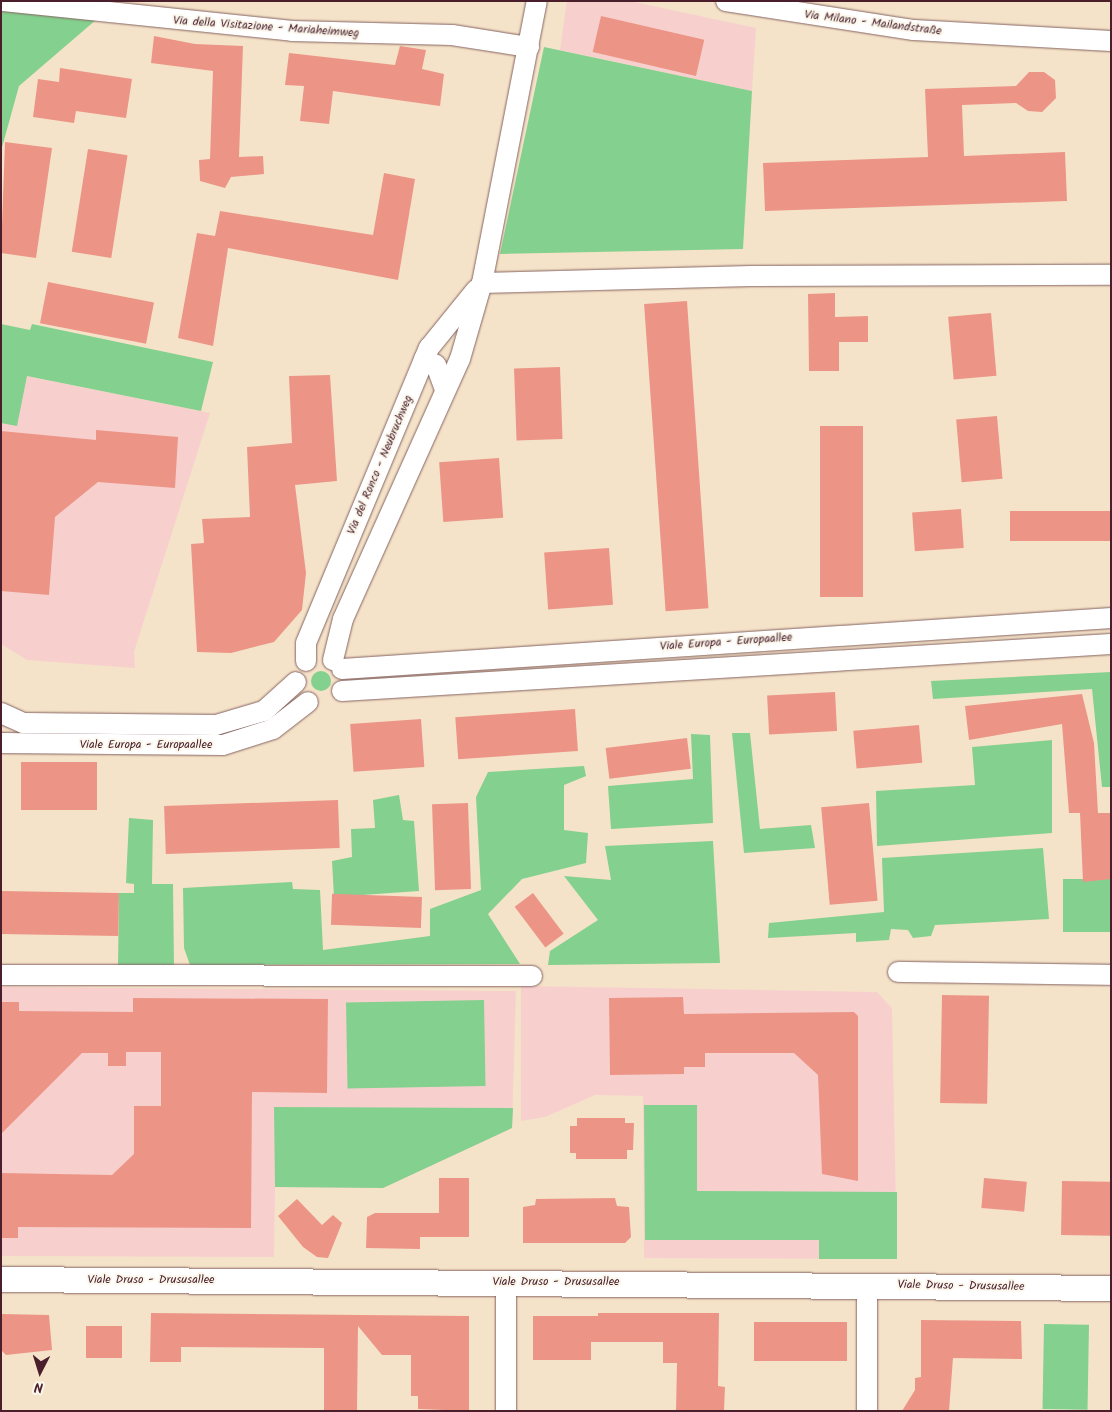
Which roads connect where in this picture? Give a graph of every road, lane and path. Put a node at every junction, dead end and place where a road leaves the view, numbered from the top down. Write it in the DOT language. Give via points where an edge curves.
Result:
graph roads {
  1 [pos="3,1"];
  2 [pos="537,1"];
  3 [pos="726,1"];
  4 [pos="1111,41"];
  5 [pos="529,47"];
  6 [pos="1111,275"];
  7 [pos="482,283"];
  8 [pos="464,341"];
  9 [pos="426,354"];
  10 [pos="445,390"];
  11 [pos="1111,618"];
  12 [pos="1111,644"];
  13 [pos="306,661"];
  14 [pos="337,664"];
  15 [pos="296,682"];
  16 [pos="342,691"];
  17 [pos="308,702"];
  18 [pos="1,714"];
  19 [pos="1,743"];
  20 [pos="898,972"];
  21 [pos="1,975"];
  22 [pos="1111,975"];
  23 [pos="532,976"];
  24 [pos="1,1279"];
  25 [pos="506,1281"];
  26 [pos="867,1285"];
  27 [pos="1111,1288"];
  28 [pos="506,1411"];
  29 [pos="867,1411"];
  1 -- 5 [label="street, Via della Visitazione - Mariaheimweg" via="292,31 452,35"];
  2 -- 5 [label="street, Via del Ronco - Neubruchweg"];
  3 -- 4 [label="street, Via Milano - Mailandstraße" via="914,30"];
  5 -- 7 [label="street, Via del Ronco - Neubruchweg"];
  6 -- 7 [label="street" via="760,276"];
  7 -- 8 [label="street, Via del Ronco - Neubruchweg"];
  7 -- 9 [label="street, Via del Ronco - Neubruchweg"];
  8 -- 9 [label="street"];
  8 -- 10 [label="street, Via del Ronco - Neubruchweg"];
  9 -- 10 [label="street" via="436,365"];
  9 -- 13 [label="street, Via del Ronco - Neubruchweg" via="306,642"];
  10 -- 14 [label="street, Via del Ronco - Neubruchweg" via="343,619"];
  11 -- 14 [label="street, Viale Europa - Europaallee"];
  12 -- 16 [label="street, Viale Europa - Europaallee"];
  13 -- 14 [label="street, Viale Europa - Europaallee" via="319,656"];
  13 -- 15 [label="street, Viale Europa - Europaallee"];
  14 -- 16 [label="street"];
  15 -- 17 [label="street"];
  15 -- 18 [label="street, Viale Europa - Europaallee" via="264,711 216,725 23,723"];
  16 -- 17 [label="street, Viale Europa - Europaallee" via="333,701"];
  17 -- 19 [label="street, Viale Europa - Europaallee" via="273,729 223,745"];
  20 -- 22 [label="street"];
  21 -- 23 [label="street"];
  24 -- 25 [label="main road, Viale Druso - Drususallee"];
  25 -- 26 [label="main road, Viale Druso - Drususallee"];
  25 -- 28 [label="street"];
  26 -- 27 [label="main road, Viale Druso - Drususallee"];
  26 -- 29 [label="street"];
}
